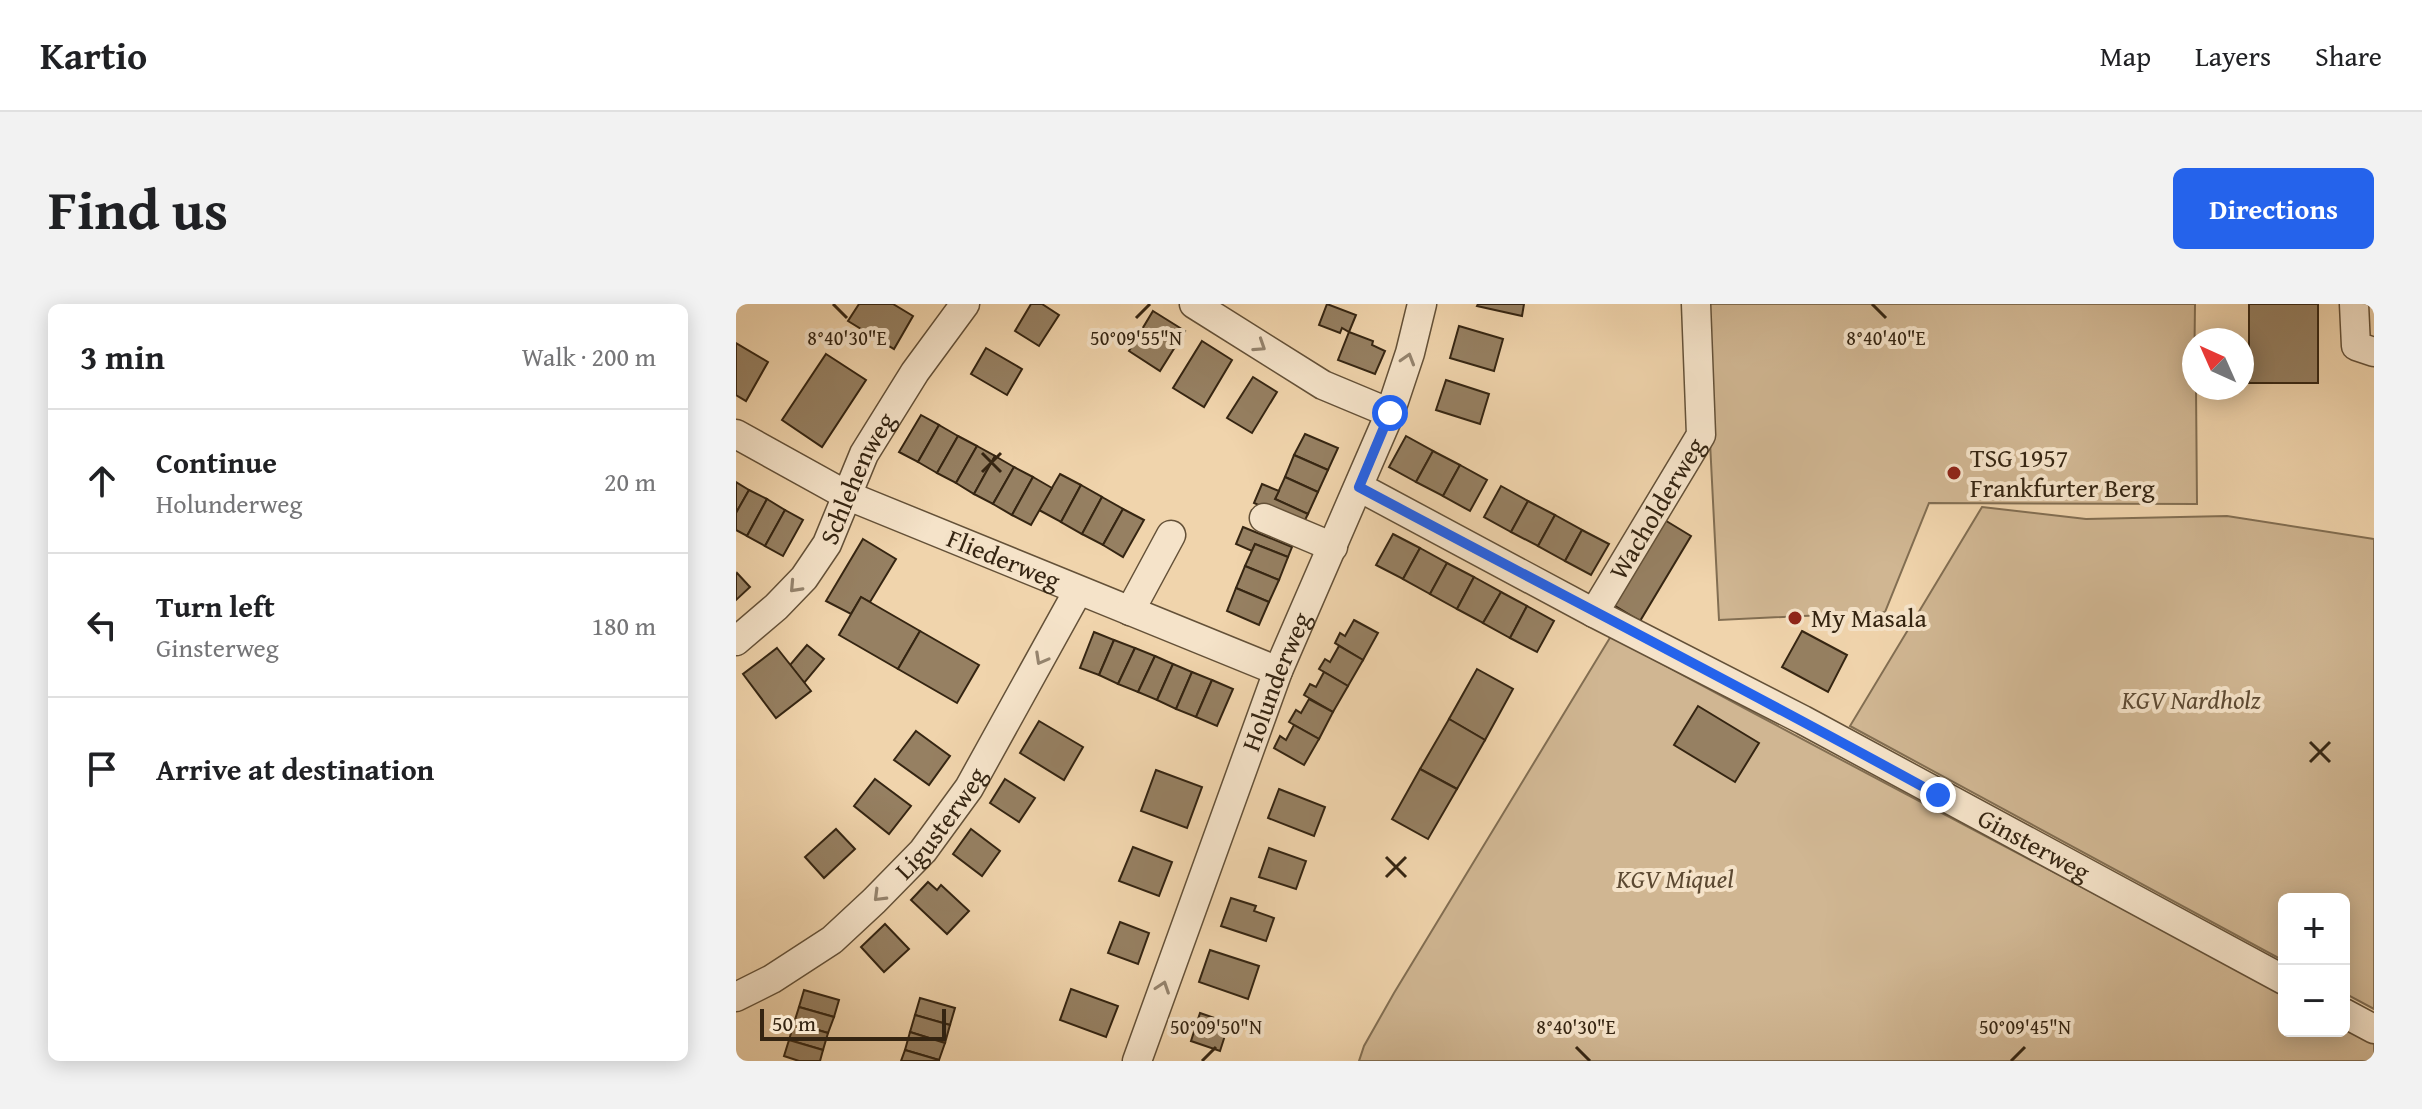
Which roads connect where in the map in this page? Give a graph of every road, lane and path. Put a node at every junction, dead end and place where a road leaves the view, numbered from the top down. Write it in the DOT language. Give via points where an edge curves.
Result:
graph roads {
  1 [pos="965,304"];
  2 [pos="1194,304"];
  3 [pos="1422,304"];
  4 [pos="1696,304"];
  5 [pos="2354,304"];
  6 [pos="2374,352"];
  7 [pos="1390,413"];
  8 [pos="736,434"];
  9 [pos="1359,487"];
  10 [pos="846,495"];
  11 [pos="1264,518"];
  12 [pos="1171,535"];
  13 [pos="1333,547"];
  14 [pos="1078,591"];
  15 [pos="1130,611"];
  16 [pos="1594,613"];
  17 [pos="736,641"];
  18 [pos="1278,671"];
  19 [pos="2278,977"];
  20 [pos="736,997"];
  21 [pos="2350,1016"];
  22 [pos="2374,1029"];
  23 [pos="1137,1061"];
  1 -- 10 [label="street, Schlehenweg" via="864,454"];
  2 -- 7 [label="street, one-way" via="1323,385"];
  7 -- 3 [label="street, Holunderweg, one-way"];
  4 -- 16 [label="street, Wacholderweg" via="1701,435"];
  5 -- 6 [label="street" via="2356,346"];
  7 -- 9 [label="street, Holunderweg"];
  8 -- 10 [label="street, Fliederweg"];
  9 -- 13 [label="street, Holunderweg"];
  9 -- 16 [label="street, Ginsterweg"];
  10 -- 14 [label="street, Fliederweg"];
  10 -- 17 [label="street, Schlehenweg, one-way" via="827,544 804,578"];
  11 -- 13 [label="street"];
  12 -- 15 [label="street"];
  13 -- 18 [label="street, Holunderweg"];
  14 -- 15 [label="street, Fliederweg"];
  14 -- 20 [label="street, Ligusterweg, one-way" via="969,788 923,851 832,940"];
  15 -- 18 [label="street, Fliederweg"];
  16 -- 19 [label="street, Ginsterweg"];
  23 -- 18 [label="street, Holunderweg, one-way"];
  21 -- 22 [label="street"];
}
